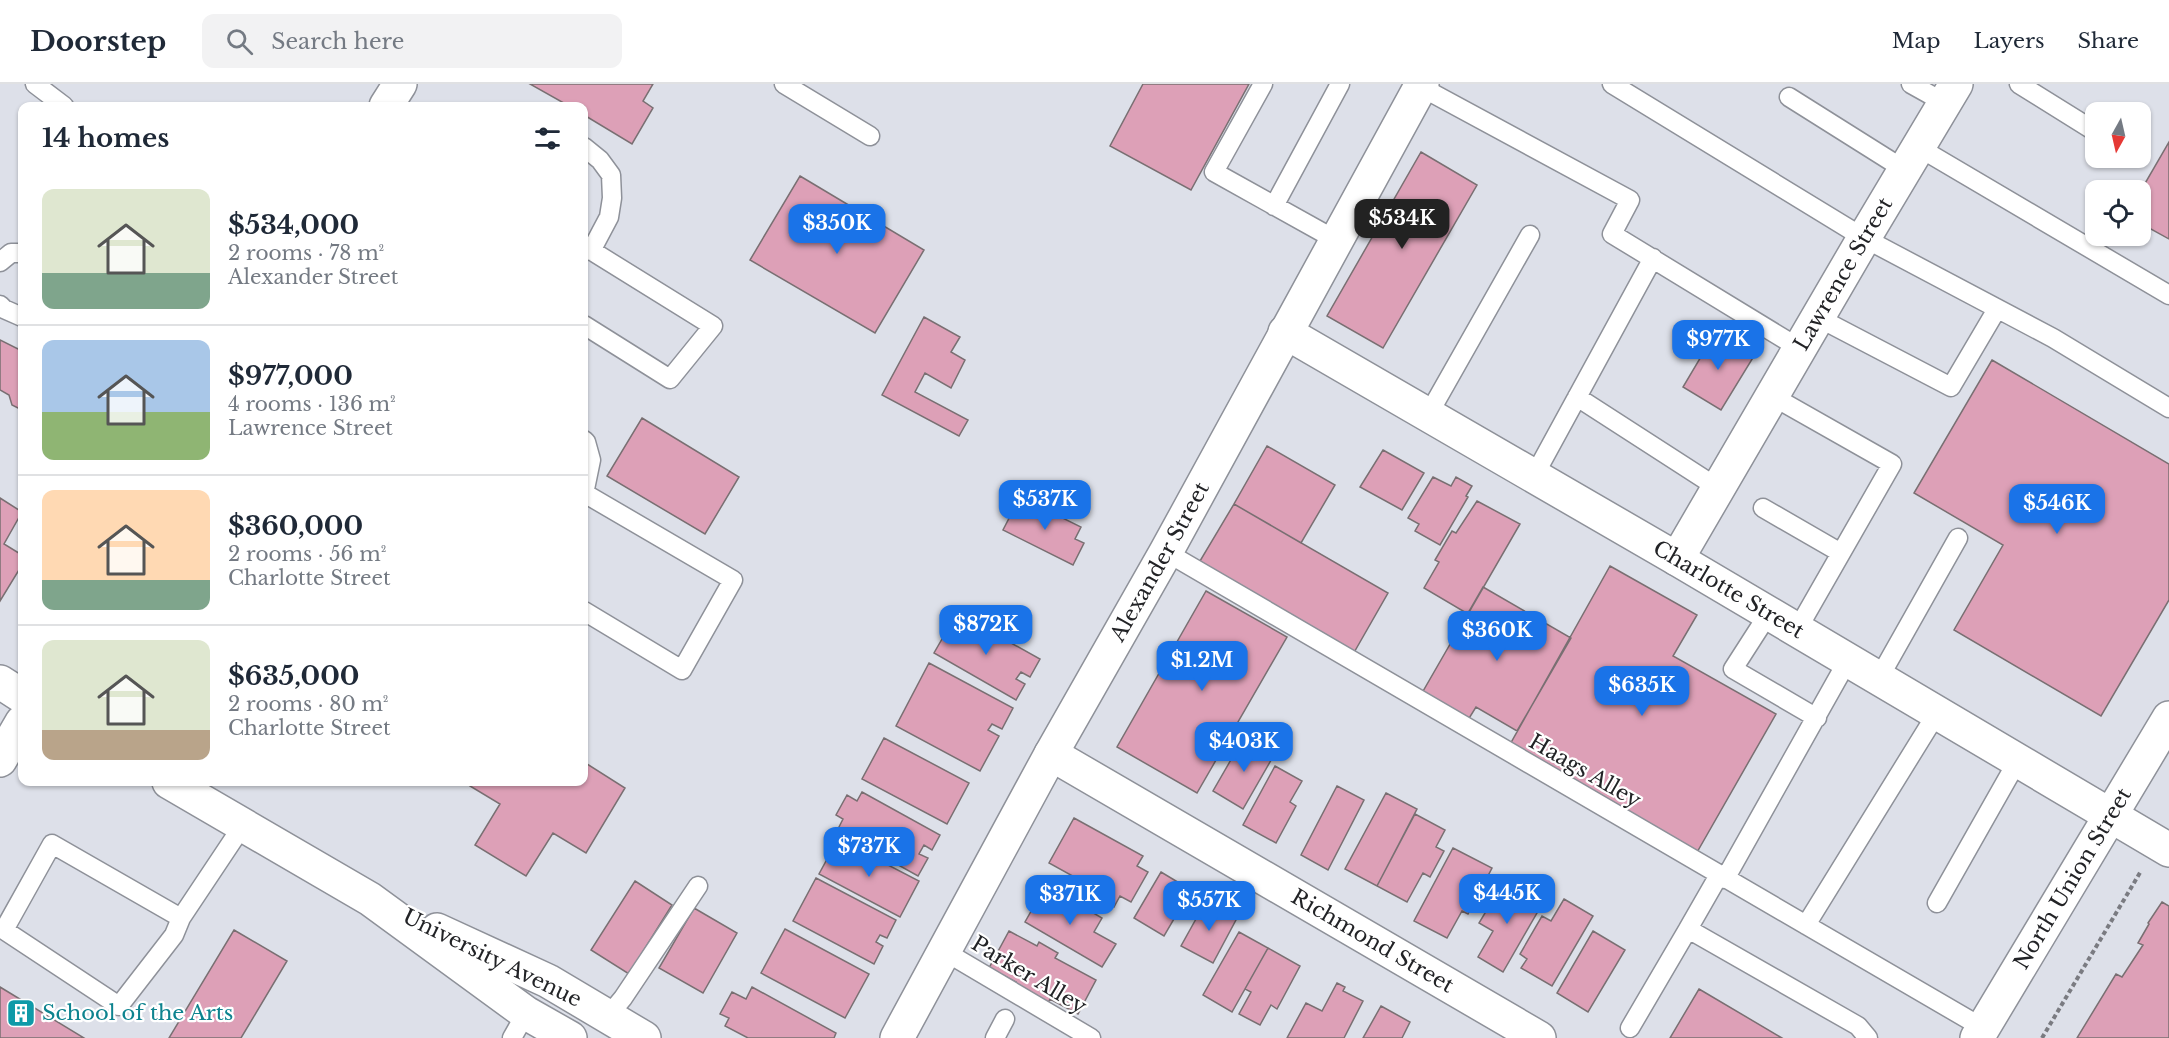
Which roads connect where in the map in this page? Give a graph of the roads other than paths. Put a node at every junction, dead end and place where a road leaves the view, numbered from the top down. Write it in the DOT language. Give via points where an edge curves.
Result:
graph roads {
  1 [pos="35,84"];
  2 [pos="400,84"];
  3 [pos="784,84"];
  4 [pos="1263,84"];
  5 [pos="1340,84"];
  6 [pos="1612,84"];
  7 [pos="1911,84"];
  8 [pos="2019,84"];
  9 [pos="1421,85"];
  10 [pos="1950,93"];
  11 [pos="1790,97"];
  12 [pos="59,102"];
  13 [pos="389,102"];
  14 [pos="2085,125"];
  15 [pos="870,136"];
  16 [pos="588,150"];
  17 [pos="1912,159"];
  18 [pos="1274,206"];
  19 [pos="1530,235"];
  20 [pos="1864,238"];
  21 [pos="1336,240"];
  22 [pos="588,247"];
  23 [pos="588,249"];
  24 [pos="18,253"];
  25 [pos="1653,258"];
  26 [pos="0,262"];
  27 [pos="2169,295"];
  28 [pos="0,305"];
  29 [pos="1997,309"];
  30 [pos="18,315"];
  31 [pos="1817,317"];
  32 [pos="588,328"];
  33 [pos="1286,332"];
  34 [pos="1799,348"];
  35 [pos="1772,396"];
  36 [pos="1577,398"];
  37 [pos="2169,408"];
  38 [pos="1428,414"];
  39 [pos="588,449"];
  40 [pos="588,474"];
  41 [pos="1534,476"];
  42 [pos="1718,488"];
  43 [pos="588,495"];
  44 [pos="1763,508"];
  45 [pos="1958,538"];
  46 [pos="1166,552"];
  47 [pos="1841,553"];
  48 [pos="1677,559"];
  49 [pos="588,613"];
  50 [pos="1769,613"];
  51 [pos="1797,630"];
  52 [pos="1848,660"];
  53 [pos="1879,678"];
  54 [pos="0,682"];
  55 [pos="18,693"];
  56 [pos="1936,712"];
  57 [pos="1816,718"];
  58 [pos="2169,718"];
  59 [pos="18,729"];
  60 [pos="1051,754"];
  61 [pos="0,759"];
  62 [pos="2018,760"];
  63 [pos="176,786"];
  64 [pos="2110,816"];
  65 [pos="243,825"];
  66 [pos="2169,850"];
  67 [pos="1722,877"];
  68 [pos="698,885"];
  69 [pos="370,899"];
  70 [pos="1937,903"];
  71 [pos="181,918"];
  72 [pos="1806,925"];
  73 [pos="1688,929"];
  74 [pos="944,951"];
  75 [pos="608,1016"];
  76 [pos="1005,1019"];
  77 [pos="519,1025"];
  78 [pos="1630,1028"];
  79 [pos="1980,1033"];
  80 [pos="570,1038"];
  81 [pos="644,1038"];
  82 [pos="897,1038"];
  83 [pos="995,1038"];
  84 [pos="1091,1038"];
  85 [pos="1539,1038"];
  86 [pos="1868,1038"];
  1 -- 12 [label="lane"];
  2 -- 13 [label="street"];
  3 -- 15 [label="lane"];
  4 -- 18 [label="lane" via="1214,172"];
  5 -- 18 [label="lane"];
  6 -- 20 [label="lane"];
  7 -- 10 [label="lane"];
  8 -- 14 [label="lane"];
  9 -- 21 [label="street, Alexander Street"];
  9 -- 25 [label="lane" via="1630,200 1612,234"];
  10 -- 17 [label="street, Lawrence Street"];
  11 -- 17 [label="lane"];
  16 -- 22 [label="lane" via="611,175 612,198 609,217"];
  17 -- 20 [label="street, Lawrence Street"];
  17 -- 27 [label="lane"];
  18 -- 21 [label="lane"];
  19 -- 38 [label="lane"];
  20 -- 29 [label="lane"];
  20 -- 31 [label="street, Lawrence Street"];
  21 -- 33 [label="street, Alexander Street"];
  23 -- 32 [label="lane" via="713,326 670,379"];
  24 -- 26 [label="lane" via="11,253"];
  25 -- 34 [label="lane"];
  25 -- 36 [label="lane"];
  28 -- 30 [label="lane"];
  29 -- 31 [label="lane" via="1951,387"];
  29 -- 37 [label="lane"];
  31 -- 34 [label="street, Lawrence Street"];
  33 -- 38 [label="street, Charlotte Street"];
  33 -- 46 [label="street, Alexander Street"];
  34 -- 35 [label="street, Lawrence Street"];
  35 -- 42 [label="street, Lawrence Street"];
  35 -- 47 [label="lane" via="1892,464"];
  36 -- 41 [label="lane"];
  36 -- 42 [label="lane"];
  38 -- 41 [label="street, Charlotte Street"];
  39 -- 40 [label="lane"];
  41 -- 48 [label="street, Charlotte Street"];
  42 -- 48 [label="street, Lawrence Street"];
  43 -- 49 [label="lane" via="733,580 682,670"];
  44 -- 47 [label="lane"];
  45 -- 53 [label="lane"];
  46 -- 60 [label="street, Alexander Street"];
  46 -- 67 [label="lane, Haags Alley"];
  47 -- 51 [label="lane"];
  48 -- 50 [label="street, Charlotte Street"];
  50 -- 51 [label="street, Charlotte Street"];
  50 -- 57 [label="lane" via="1733,669"];
  51 -- 52 [label="street, Charlotte Street"];
  52 -- 53 [label="street, Charlotte Street"];
  52 -- 57 [label="lane"];
  53 -- 56 [label="street, Charlotte Street"];
  54 -- 55 [label="street"];
  56 -- 62 [label="street, Charlotte Street"];
  56 -- 72 [label="lane"];
  57 -- 67 [label="lane"];
  58 -- 64 [label="street, North Union Street"];
  59 -- 61 [label="street"];
  60 -- 74 [label="street, Alexander Street"];
  60 -- 85 [label="street, Richmond Street"];
  62 -- 64 [label="street, Charlotte Street"];
  62 -- 70 [label="lane"];
  63 -- 65 [label="street, University Avenue"];
  64 -- 66 [label="street, Charlotte Street"];
  64 -- 79 [label="street, North Union Street"];
  65 -- 69 [label="street, University Avenue"];
  65 -- 71 [label="lane"];
  67 -- 72 [label="lane, Haags Alley"];
  67 -- 73 [label="lane"];
  68 -- 75 [label="lane"];
  69 -- 75 [label="street, University Avenue" via="548,981"];
  69 -- 77 [label="street, University Avenue"];
  71 -- 71 [label="lane" via="174,936 119,1006 4,930 52,844"];
  72 -- 79 [label="lane, Haags Alley"];
  73 -- 78 [label="lane"];
  73 -- 86 [label="lane" via="1858,1026"];
  74 -- 82 [label="street, Alexander Street"];
  74 -- 84 [label="lane, Parker Alley"];
  75 -- 81 [label="street, University Avenue"];
  76 -- 83 [label="lane"];
  77 -- 80 [label="street, University Avenue"];
}
